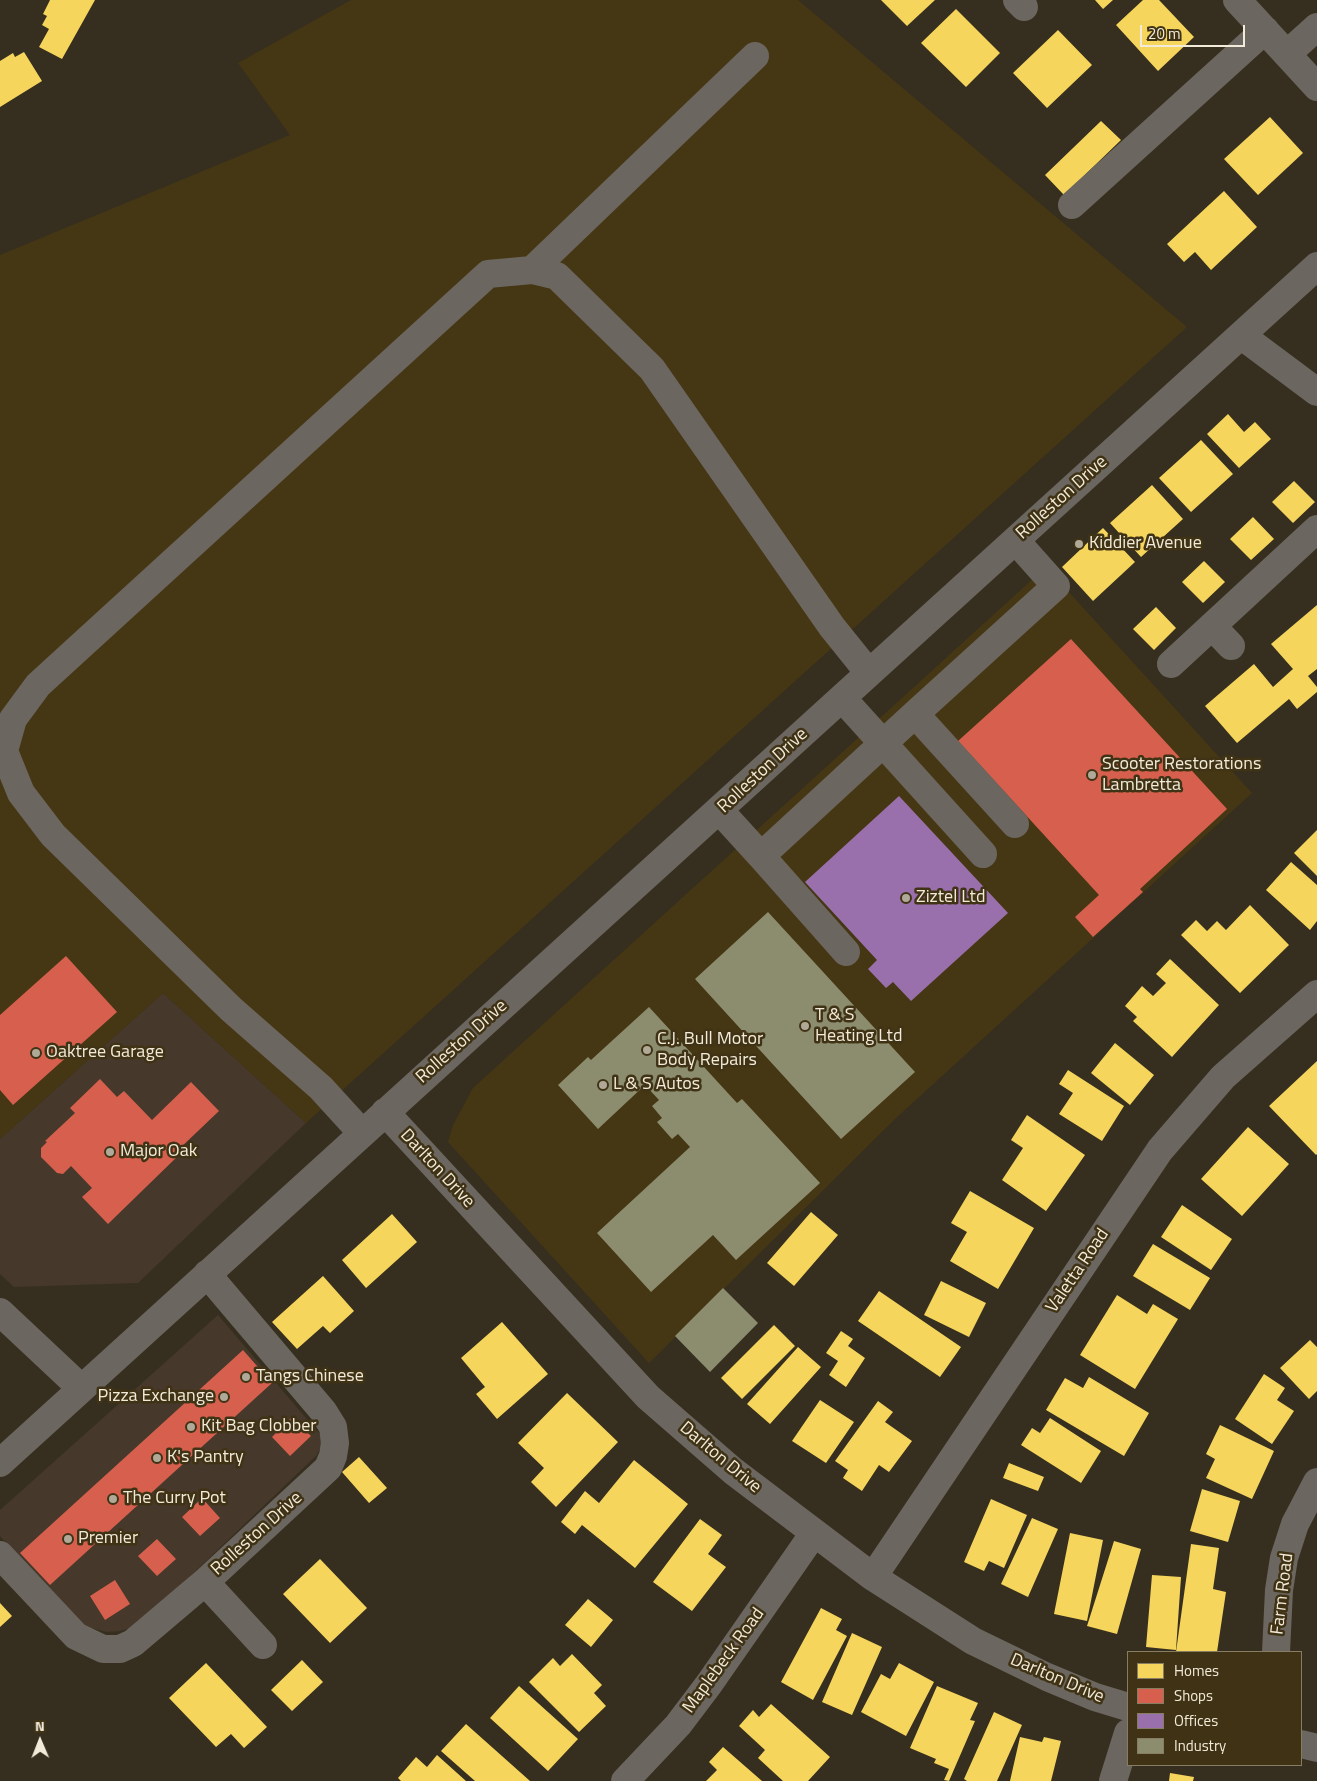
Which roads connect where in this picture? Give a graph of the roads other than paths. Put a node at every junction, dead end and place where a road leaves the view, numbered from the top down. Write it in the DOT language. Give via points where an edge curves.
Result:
graph roads {
  1 [pos="1237,0"];
  2 [pos="1317,27"];
  3 [pos="1264,30"];
  4 [pos="1287,54"];
  5 [pos="755,56"];
  6 [pos="1317,87"];
  7 [pos="1072,205"];
  8 [pos="1317,266"];
  9 [pos="532,270"];
  10 [pos="1242,336"];
  11 [pos="1317,392"];
  12 [pos="1317,529"];
  13 [pos="1016,540"];
  14 [pos="1212,626"];
  15 [pos="1231,646"];
  16 [pos="1171,664"];
  17 [pos="870,673"];
  18 [pos="842,698"];
  19 [pos="915,714"];
  20 [pos="883,743"];
  21 [pos="720,811"];
  22 [pos="1015,824"];
  23 [pos="983,854"];
  24 [pos="761,856"];
  25 [pos="846,952"];
  26 [pos="1317,994"];
  27 [pos="385,1112"];
  28 [pos="362,1133"];
  29 [pos="207,1274"];
  30 [pos="0,1312"];
  31 [pos="81,1388"];
  32 [pos="0,1463"];
  33 [pos="1317,1482"];
  34 [pos="814,1533"];
  35 [pos="0,1555"];
  36 [pos="873,1577"];
  37 [pos="205,1582"];
  38 [pos="263,1645"];
  39 [pos="1276,1651"];
  40 [pos="1127,1707"];
  41 [pos="1127,1736"];
  42 [pos="1302,1744"];
  43 [pos="1317,1748"];
  44 [pos="625,1781"];
  45 [pos="1113,1781"];
  1 -- 3 [label="street"];
  2 -- 4 [label="street"];
  3 -- 4 [label="street"];
  3 -- 7 [label="street"];
  4 -- 6 [label="street"];
  5 -- 9 [label="street"];
  8 -- 10 [label="street, Rolleston Drive"];
  9 -- 17 [label="street" via="557,276 652,369 832,627"];
  9 -- 28 [label="street" via="488,274 38,685 13,719 4,751 21,793 53,836 231,1009 321,1088"];
  10 -- 11 [label="street"];
  10 -- 13 [label="street, Rolleston Drive"];
  12 -- 14 [label="street"];
  13 -- 17 [label="street, Rolleston Drive"];
  13 -- 19 [label="street" via="1056,586"];
  14 -- 15 [label="street"];
  14 -- 16 [label="street"];
  17 -- 18 [label="street, Rolleston Drive"];
  18 -- 20 [label="street"];
  18 -- 21 [label="street, Rolleston Drive"];
  19 -- 20 [label="street"];
  19 -- 22 [label="street"];
  20 -- 23 [label="street"];
  20 -- 24 [label="street"];
  21 -- 24 [label="street"];
  21 -- 27 [label="street, Rolleston Drive"];
  24 -- 25 [label="street"];
  26 -- 36 [label="street, Valetta Road" via="1224,1077 1160,1150"];
  27 -- 28 [label="street, Rolleston Drive"];
  27 -- 34 [label="street, Darlton Drive" via="648,1397 733,1471"];
  28 -- 29 [label="street, Rolleston Drive"];
  29 -- 31 [label="street, Rolleston Drive"];
  29 -- 37 [label="street, Rolleston Drive" via="323,1410 333,1427 335,1442 328,1468 319,1478"];
  30 -- 31 [label="street"];
  31 -- 32 [label="street, Rolleston Drive"];
  33 -- 39 [label="street, Farm Road" via="1295,1524 1284,1558"];
  34 -- 36 [label="street, Darlton Drive"];
  34 -- 44 [label="street, Maplebeck Road" via="710,1684 678,1725"];
  35 -- 37 [label="street, Rolleston Drive" via="64,1626 76,1636 103,1649 120,1649 132,1643"];
  36 -- 40 [label="street, Darlton Drive" via="973,1641 1047,1677"];
  37 -- 38 [label="street"];
  41 -- 45 [label="street"];
  42 -- 43 [label="street"];
}
